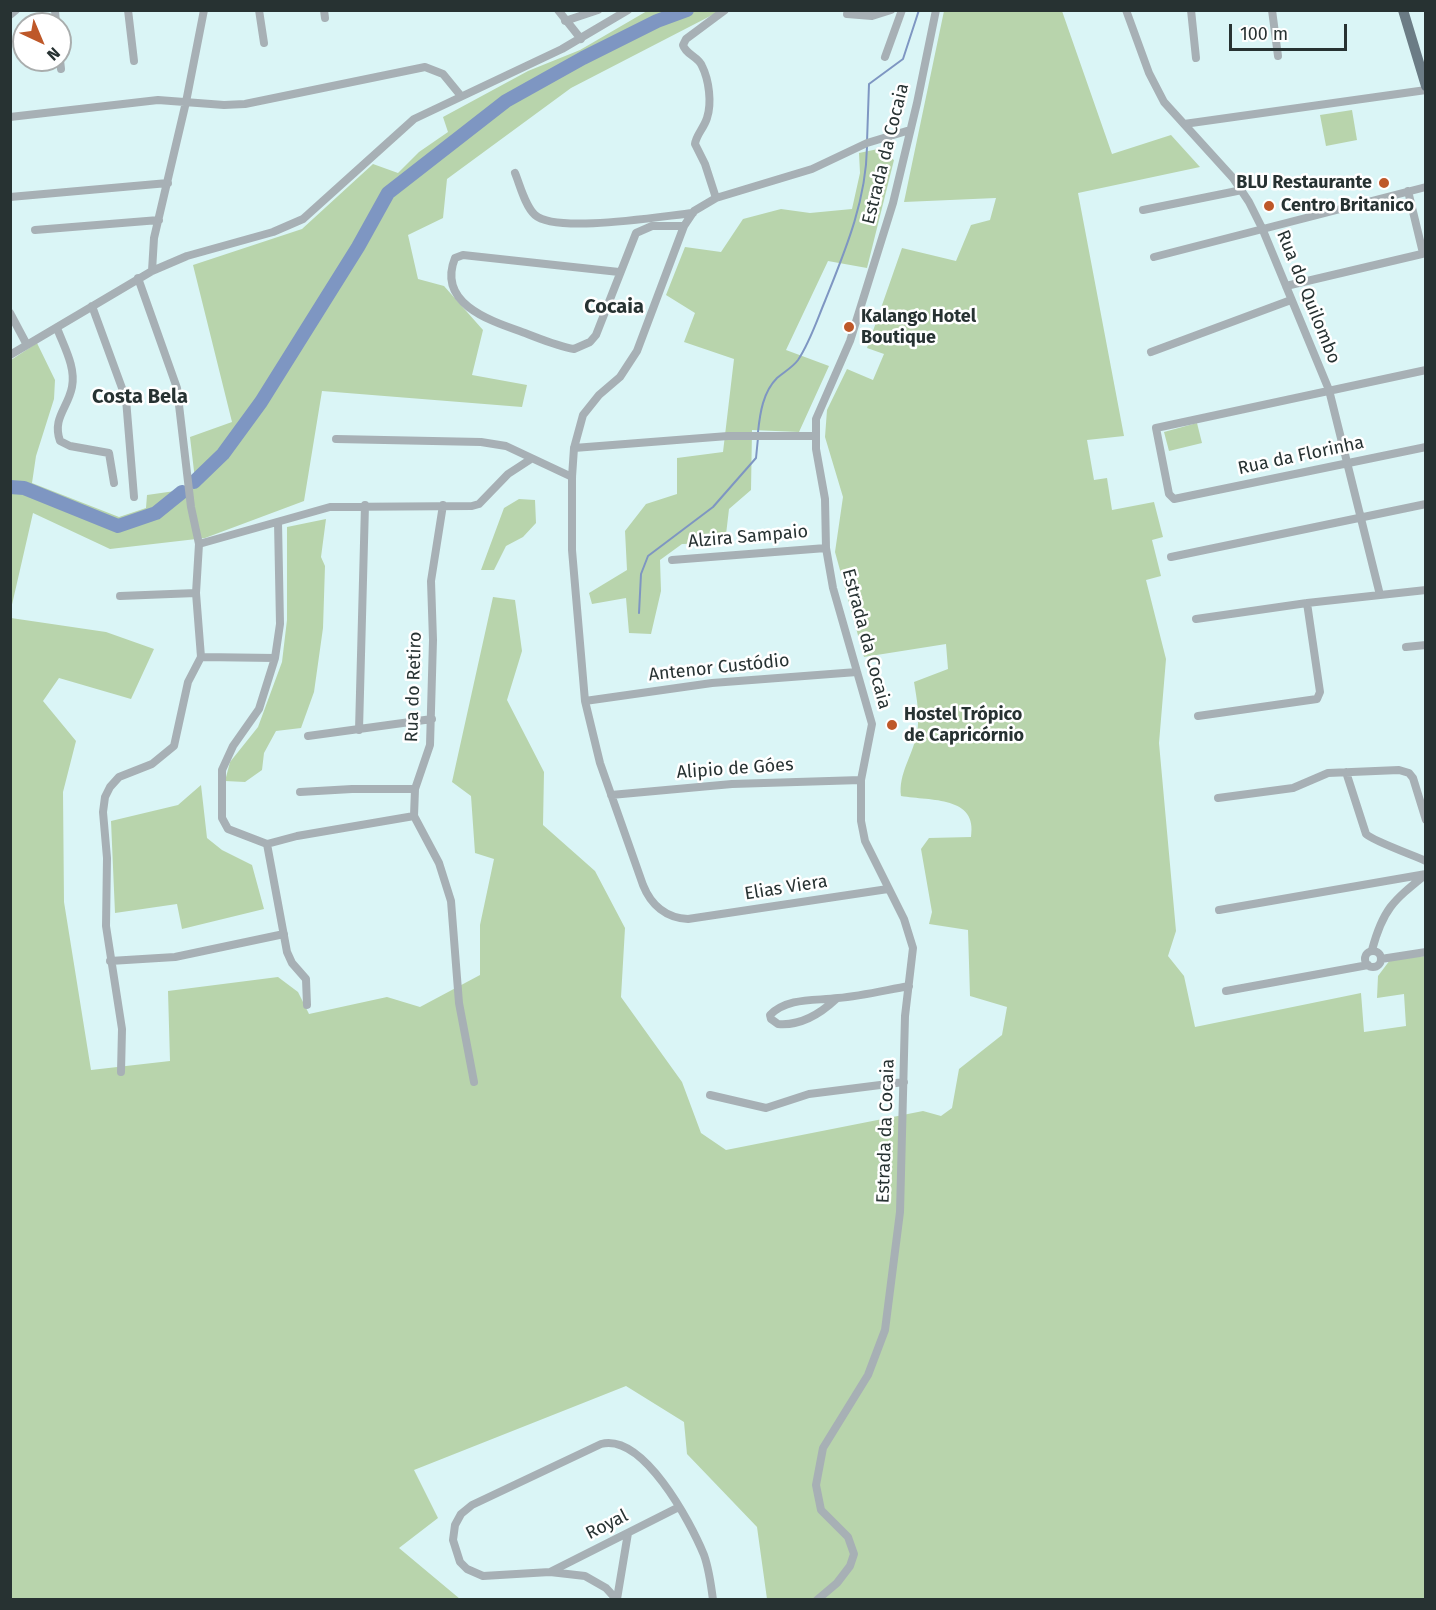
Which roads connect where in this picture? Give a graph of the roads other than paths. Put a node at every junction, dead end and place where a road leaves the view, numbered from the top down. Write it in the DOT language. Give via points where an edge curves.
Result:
graph roads {
  1 [pos="16,10"];
  2 [pos="129,10"];
  3 [pos="204,10"];
  4 [pos="259,10"];
  5 [pos="558,10"];
  6 [pos="598,10"];
  7 [pos="628,10"];
  8 [pos="725,10"];
  9 [pos="891,10"];
  10 [pos="902,10"];
  11 [pos="936,10"];
  12 [pos="1126,10"];
  13 [pos="1191,10"];
  14 [pos="1272,10"];
  15 [pos="1402,10"];
  16 [pos="847,14"];
  17 [pos="10,15"];
  18 [pos="565,21"];
  19 [pos="581,39"];
  20 [pos="264,43"];
  21 [pos="1278,56"];
  22 [pos="885,57"];
  23 [pos="1196,57"];
  24 [pos="134,61"];
  25 [pos="1425,88"];
  26 [pos="461,96"];
  27 [pos="186,102"];
  28 [pos="10,117"];
  29 [pos="1184,124"];
  30 [pos="910,130"];
  31 [pos="515,173"];
  32 [pos="168,183"];
  33 [pos="1425,187"];
  34 [pos="1242,190"];
  35 [pos="1408,191"];
  36 [pos="10,197"];
  37 [pos="716,198"];
  38 [pos="1143,210"];
  39 [pos="693,213"];
  40 [pos="159,220"];
  41 [pos="684,226"];
  42 [pos="1263,228"];
  43 [pos="35,230"];
  44 [pos="1424,253"];
  45 [pos="1154,257"];
  46 [pos="152,271"];
  47 [pos="619,272"];
  48 [pos="138,278"];
  49 [pos="1286,286"];
  50 [pos="1291,300"];
  51 [pos="92,306"];
  52 [pos="10,313"];
  53 [pos="57,328"];
  54 [pos="27,345"];
  55 [pos="1151,352"];
  56 [pos="10,355"];
  57 [pos="1425,370"];
  58 [pos="1329,390"];
  59 [pos="815,436"];
  60 [pos="336,439"];
  61 [pos="1425,447"];
  62 [pos="574,448"];
  63 [pos="531,459"];
  64 [pos="1347,464"];
  65 [pos="572,477"];
  66 [pos="114,483"];
  67 [pos="134,497"];
  68 [pos="1425,504"];
  69 [pos="365,505"];
  70 [pos="443,505"];
  71 [pos="1361,517"];
  72 [pos="278,522"];
  73 [pos="200,544"];
  74 [pos="826,548"];
  75 [pos="1171,556"];
  76 [pos="672,560"];
  77 [pos="1425,590"];
  78 [pos="196,593"];
  79 [pos="1380,594"];
  80 [pos="120,596"];
  81 [pos="1307,603"];
  82 [pos="1196,619"];
  83 [pos="1425,645"];
  84 [pos="1407,647"];
  85 [pos="201,657"];
  86 [pos="275,658"];
  87 [pos="857,672"];
  88 [pos="585,701"];
  89 [pos="1198,716"];
  90 [pos="432,719"];
  91 [pos="359,730"];
  92 [pos="308,736"];
  93 [pos="1346,772"];
  94 [pos="861,780"];
  95 [pos="415,789"];
  96 [pos="300,792"];
  97 [pos="611,795"];
  98 [pos="1218,798"];
  99 [pos="414,816"];
  100 [pos="1425,820"];
  101 [pos="267,844"];
  102 [pos="1425,861"];
  103 [pos="1425,874"];
  104 [pos="888,888"];
  105 [pos="1219,910"];
  106 [pos="284,934"];
  107 [pos="1372,950"];
  108 [pos="1425,952"];
  109 [pos="1382,958"];
  110 [pos="110,961"];
  111 [pos="1368,965"];
  112 [pos="909,986"];
  113 [pos="1226,991"];
  114 [pos="836,999"];
  115 [pos="307,1005"];
  116 [pos="121,1072"];
  117 [pos="474,1082"];
  118 [pos="904,1082"];
  119 [pos="710,1095"];
  120 [pos="679,1508"];
  121 [pos="628,1533"];
  122 [pos="550,1572"];
  123 [pos="821,1598"];
  124 [pos="617,1599"];
  125 [pos="713,1599"];
  1 -- 17 [label="street"];
  2 -- 24 [label="street"];
  3 -- 27 [label="street"];
  4 -- 20 [label="street"];
  5 -- 18 [label="street"];
  6 -- 18 [label="street"];
  7 -- 19 [label="street"];
  8 -- 37 [label="street" via="683,45 699,60 705,73 709,107 695,144"];
  9 -- 16 [label="street" via="872,16"];
  10 -- 22 [label="street"];
  11 -- 30 [label="street, Estrada da Cocaia"];
  12 -- 29 [label="street, Rua do Quilombo" via="1159,94"];
  13 -- 23 [label="street"];
  14 -- 21 [label="street"];
  15 -- 25 [label="main road"];
  18 -- 19 [label="street"];
  19 -- 26 [label="street"];
  25 -- 29 [label="street"];
  26 -- 27 [label="street" via="443,74 425,67 245,104"];
  26 -- 46 [label="street" via="430,109 398,131 303,219"];
  27 -- 28 [label="street" via="158,100"];
  27 -- 32 [label="street"];
  29 -- 34 [label="street, Rua do Quilombo"];
  30 -- 37 [label="street" via="867,143 812,169"];
  30 -- 59 [label="street, Estrada da Cocaia" via="890,213 850,340 816,419"];
  31 -- 39 [label="street" via="533,213 549,221 585,224"];
  32 -- 36 [label="street"];
  32 -- 40 [label="street"];
  33 -- 35 [label="street"];
  34 -- 38 [label="street"];
  34 -- 42 [label="street, Rua do Quilombo"];
  35 -- 42 [label="street"];
  35 -- 44 [label="street"];
  37 -- 39 [label="street"];
  39 -- 41 [label="street"];
  40 -- 43 [label="street"];
  40 -- 46 [label="street"];
  41 -- 47 [label="street" via="652,226 636,233"];
  41 -- 62 [label="street" via="638,351 620,377 583,415"];
  42 -- 45 [label="street"];
  42 -- 49 [label="street, Rua do Quilombo"];
  44 -- 49 [label="street"];
  46 -- 48 [label="street"];
  47 -- 47 [label="street" via="596,335 574,349 476,315 458,294 452,268 455,258 463,255"];
  48 -- 51 [label="street"];
  48 -- 73 [label="street" via="177,388 191,507"];
  49 -- 50 [label="street, Rua do Quilombo"];
  50 -- 55 [label="street"];
  50 -- 58 [label="street, Rua do Quilombo"];
  51 -- 53 [label="street"];
  51 -- 67 [label="street" via="126,399"];
  52 -- 54 [label="street"];
  53 -- 54 [label="street"];
  53 -- 66 [label="street" via="72,372 72,389 57,423 60,441 109,453"];
  54 -- 56 [label="street"];
  57 -- 58 [label="street"];
  58 -- 64 [label="street, Rua do Quilombo"];
  58 -- 64 [label="street, Rua da Florinha" via="1156,428 1169,494 1174,499 1182,498"];
  59 -- 62 [label="street" via="728,436"];
  59 -- 74 [label="street, Estrada da Cocaia" via="825,499"];
  60 -- 63 [label="street" via="481,442 507,446"];
  61 -- 64 [label="street, Rua da Florinha"];
  62 -- 65 [label="street"];
  63 -- 65 [label="street"];
  63 -- 70 [label="street" via="508,474 479,504"];
  64 -- 71 [label="street, Rua do Quilombo"];
  65 -- 88 [label="street" via="572,550"];
  68 -- 71 [label="street"];
  69 -- 70 [label="street"];
  69 -- 72 [label="street" via="330,507"];
  69 -- 91 [label="street"];
  70 -- 90 [label="street, Rua do Retiro" via="431,580"];
  71 -- 75 [label="street"];
  71 -- 79 [label="street, Rua do Quilombo"];
  72 -- 73 [label="street"];
  72 -- 86 [label="street" via="280,624"];
  73 -- 78 [label="street"];
  74 -- 76 [label="street, Alzira Sampaio"];
  74 -- 87 [label="street, Estrada da Cocaia"];
  77 -- 79 [label="street"];
  78 -- 80 [label="street"];
  78 -- 85 [label="street"];
  79 -- 81 [label="street"];
  81 -- 82 [label="street"];
  81 -- 89 [label="street" via="1320,692 1317,699"];
  83 -- 84 [label="street"];
  85 -- 86 [label="street"];
  85 -- 110 [label="street" via="188,682 174,746 152,764 119,777 105,797"];
  86 -- 101 [label="street" via="260,709 225,758 220,784 224,824 231,832"];
  87 -- 88 [label="street, Antenor Custódio" via="712,683"];
  87 -- 94 [label="street, Estrada da Cocaia" via="872,724"];
  88 -- 97 [label="street"];
  90 -- 91 [label="street"];
  90 -- 95 [label="street, Rua do Retiro" via="429,746"];
  91 -- 92 [label="street"];
  93 -- 98 [label="street" via="1329,773 1293,788"];
  93 -- 100 [label="street" via="1408,773 1413,778"];
  93 -- 102 [label="street" via="1366,834"];
  94 -- 97 [label="street, Alipio de Góes" via="732,784"];
  94 -- 104 [label="street, Estrada da Cocaia" via="865,841"];
  95 -- 96 [label="street"];
  95 -- 99 [label="street, Rua do Retiro"];
  97 -- 104 [label="street" via="648,896 660,909 688,919"];
  99 -- 101 [label="street" via="308,833"];
  99 -- 117 [label="street" via="439,863 451,901 459,1003"];
  101 -- 106 [label="street"];
  103 -- 105 [label="street"];
  103 -- 107 [label="street" via="1388,909"];
  104 -- 112 [label="street, Estrada da Cocaia" via="911,936 913,966"];
  106 -- 110 [label="street" via="175,957"];
  106 -- 115 [label="street" via="289,958 306,979"];
  107 -- 109 [label="street"];
  107 -- 111 [label="street" via="1365,957"];
  108 -- 109 [label="street"];
  109 -- 111 [label="street" via="1378,966"];
  110 -- 116 [label="street" via="122,1029"];
  111 -- 113 [label="street"];
  112 -- 114 [label="street"];
  112 -- 118 [label="street, Estrada da Cocaia"];
  114 -- 114 [label="street" via="782,1006 770,1015 771,1019 778,1024 800,1022"];
  118 -- 119 [label="street" via="809,1094 766,1108"];
  118 -- 123 [label="street, Estrada da Cocaia" via="900,1212 885,1330 868,1375 823,1448 816,1485 821,1510 848,1537 854,1554 844,1574"];
  120 -- 121 [label="street, Royal"];
  120 -- 122 [label="street" via="644,1461 611,1441 472,1505 461,1514 453,1540 460,1562 467,1569 483,1576"];
  120 -- 125 [label="street" via="704,1556"];
  121 -- 122 [label="street, Royal"];
  121 -- 124 [label="street"];
  122 -- 124 [label="street" via="585,1576"];
}
